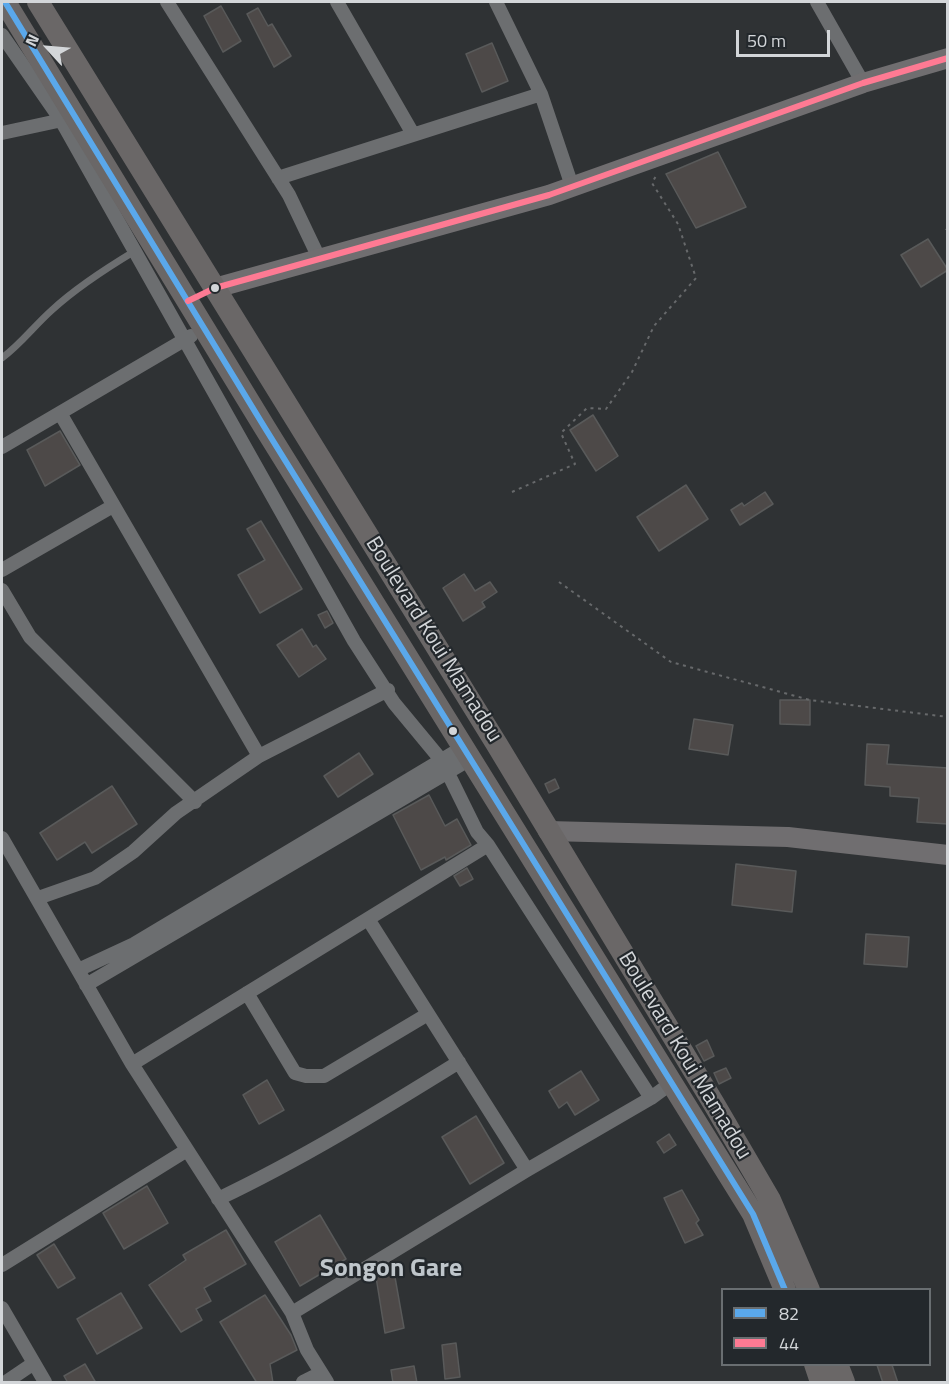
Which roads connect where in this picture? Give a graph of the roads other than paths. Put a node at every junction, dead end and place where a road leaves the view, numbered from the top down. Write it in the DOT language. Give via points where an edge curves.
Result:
graph roads {
  1 [pos="5,2"];
  2 [pos="38,2"];
  3 [pos="167,2"];
  4 [pos="337,2"];
  5 [pos="496,2"];
  6 [pos="821,3"];
  7 [pos="2,35"];
  8 [pos="948,58"];
  9 [pos="863,83"];
  10 [pos="541,94"];
  11 [pos="69,118"];
  12 [pos="2,133"];
  13 [pos="412,134"];
  14 [pos="278,178"];
  15 [pos="572,186"];
  16 [pos="135,251"];
  17 [pos="319,258"];
  18 [pos="214,288"];
  19 [pos="188,301"];
  20 [pos="205,329"];
  21 [pos="185,339"];
  22 [pos="2,358"];
  23 [pos="60,413"];
  24 [pos="2,447"];
  25 [pos="113,506"];
  26 [pos="2,570"];
  27 [pos="2,590"];
  28 [pos="388,690"];
  29 [pos="468,752"];
  30 [pos="259,756"];
  31 [pos="445,766"];
  32 [pos="195,802"];
  33 [pos="548,831"];
  34 [pos="2,838"];
  35 [pos="488,845"];
  36 [pos="948,855"];
  37 [pos="38,898"];
  38 [pos="368,919"];
  39 [pos="78,970"];
  40 [pos="86,985"];
  41 [pos="247,993"];
  42 [pos="428,1014"];
  43 [pos="459,1062"];
  44 [pos="132,1064"];
  45 [pos="670,1084"];
  46 [pos="651,1098"];
  47 [pos="187,1150"];
  48 [pos="527,1170"];
  49 [pos="218,1199"];
  50 [pos="2,1265"];
  51 [pos="784,1288"];
  52 [pos="808,1288"];
  53 [pos="2,1308"];
  54 [pos="291,1313"];
  55 [pos="34,1363"];
  56 [pos="815,1366"];
  57 [pos="837,1366"];
  58 [pos="324,1378"];
  59 [pos="6,1383"];
  60 [pos="45,1383"];
  61 [pos="303,1383"];
  62 [pos="821,1383"];
  63 [pos="844,1383"];
  1 -- 11 [label="main road, Boulevard Koui Mamadou"];
  2 -- 18 [label="main road, Boulevard Koui Mamadou"];
  3 -- 14 [label="street"];
  4 -- 13 [label="street"];
  5 -- 10 [label="street"];
  6 -- 9 [label="street"];
  7 -- 11 [label="street"];
  8 -- 9 [label="street"];
  9 -- 15 [label="street"];
  10 -- 13 [label="street"];
  10 -- 15 [label="street"];
  11 -- 12 [label="street"];
  11 -- 16 [label="street"];
  11 -- 19 [label="main road, Boulevard Koui Mamadou"];
  13 -- 14 [label="street"];
  14 -- 17 [label="street"];
  15 -- 17 [label="street" via="453,223"];
  16 -- 21 [label="street"];
  16 -- 22 [label="lane" via="94,275"];
  17 -- 18 [label="street"];
  18 -- 19 [label="main road"];
  18 -- 33 [label="main road, Boulevard Koui Mamadou"];
  19 -- 20 [label="main road, Boulevard Koui Mamadou"];
  20 -- 21 [label="street"];
  20 -- 29 [label="main road, Boulevard Koui Mamadou"];
  21 -- 23 [label="street"];
  21 -- 28 [label="street" via="337,611"];
  23 -- 24 [label="street"];
  23 -- 25 [label="street"];
  25 -- 26 [label="street"];
  25 -- 30 [label="street"];
  27 -- 32 [label="street" via="30,637"];
  28 -- 30 [label="street"];
  28 -- 31 [label="street"];
  29 -- 31 [label="street"];
  29 -- 45 [label="main road, Boulevard Koui Mamadou"];
  30 -- 32 [label="street"];
  31 -- 35 [label="street" via="477,832"];
  31 -- 39 [label="street" via="134,944"];
  31 -- 40 [label="street"];
  32 -- 37 [label="street" via="96,878"];
  33 -- 36 [label="street" via="788,837"];
  33 -- 52 [label="main road, Boulevard Koui Mamadou" via="770,1200"];
  34 -- 37 [label="street"];
  35 -- 38 [label="street"];
  35 -- 46 [label="street"];
  37 -- 39 [label="street"];
  38 -- 41 [label="street"];
  38 -- 42 [label="street"];
  39 -- 40 [label="street"];
  40 -- 44 [label="street"];
  41 -- 42 [label="street" via="295,1073 306,1076 324,1076"];
  41 -- 44 [label="street"];
  42 -- 43 [label="street"];
  43 -- 48 [label="street"];
  43 -- 49 [label="street" via="362,1123"];
  44 -- 47 [label="street"];
  45 -- 46 [label="street"];
  45 -- 51 [label="main road, Boulevard Koui Mamadou" via="753,1214"];
  46 -- 48 [label="street"];
  47 -- 49 [label="street"];
  47 -- 50 [label="street"];
  48 -- 54 [label="street"];
  49 -- 54 [label="street"];
  53 -- 55 [label="street"];
  54 -- 58 [label="street"];
  55 -- 59 [label="street"];
  55 -- 60 [label="street"];
  56 -- 62 [label="main road"];
  57 -- 63 [label="main road"];
  58 -- 61 [label="street"];
}
